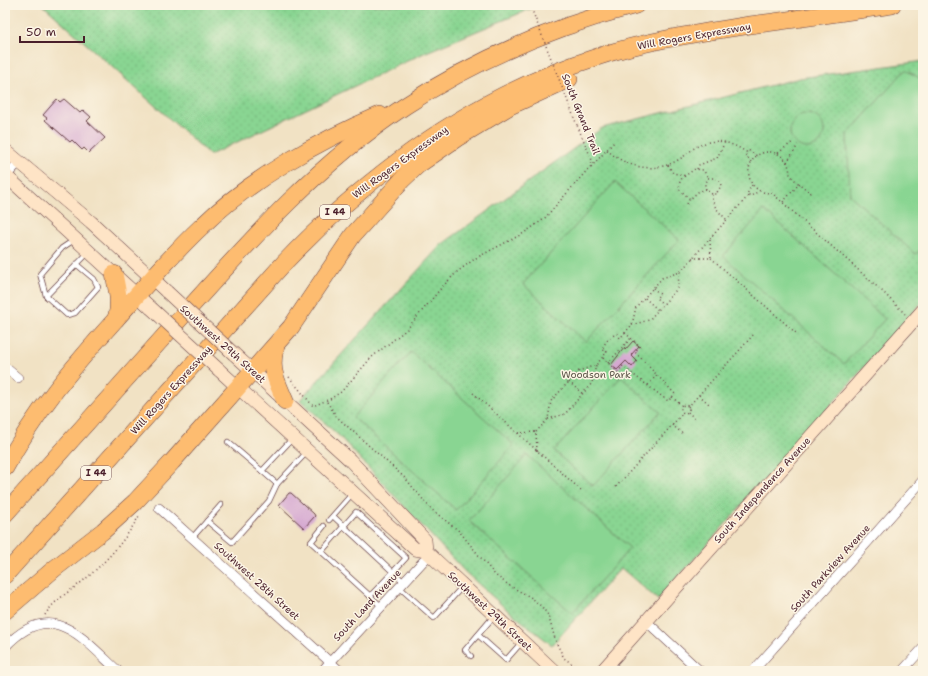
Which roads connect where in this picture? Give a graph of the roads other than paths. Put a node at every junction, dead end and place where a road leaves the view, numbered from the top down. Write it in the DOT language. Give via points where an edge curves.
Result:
graph roads {
  1 [pos="636,5"];
  2 [pos="892,5"];
  3 [pos="707,32"];
  4 [pos="406,105"];
  5 [pos="5,150"];
  6 [pos="20,161"];
  7 [pos="5,176"];
  8 [pos="91,222"];
  9 [pos="76,239"];
  10 [pos="89,252"];
  11 [pos="76,264"];
  12 [pos="114,274"];
  13 [pos="152,278"];
  14 [pos="136,295"];
  15 [pos="46,296"];
  16 [pos="923,310"];
  17 [pos="116,320"];
  18 [pos="276,345"];
  19 [pos="5,367"];
  20 [pos="253,372"];
  21 [pos="18,378"];
  22 [pos="238,388"];
  23 [pos="285,401"];
  24 [pos="293,438"];
  25 [pos="228,442"];
  26 [pos="308,452"];
  27 [pos="5,468"];
  28 [pos="262,472"];
  29 [pos="923,480"];
  30 [pos="277,484"];
  31 [pos="353,493"];
  32 [pos="221,505"];
  33 [pos="159,508"];
  34 [pos="5,514"];
  35 [pos="207,521"];
  36 [pos="324,526"];
  37 [pos="344,526"];
  38 [pos="192,538"];
  39 [pos="322,551"];
  40 [pos="428,553"];
  41 [pos="393,572"];
  42 [pos="5,575"];
  43 [pos="402,584"];
  44 [pos="462,586"];
  45 [pos="370,596"];
  46 [pos="381,606"];
  47 [pos="5,610"];
  48 [pos="494,616"];
  49 [pos="646,621"];
  50 [pos="478,635"];
  51 [pos="522,642"];
  52 [pos="5,647"];
  53 [pos="923,648"];
  54 [pos="471,656"];
  55 [pos="330,662"];
  56 [pos="606,666"];
  57 [pos="118,671"];
  58 [pos="322,671"];
  59 [pos="340,671"];
  60 [pos="554,671"];
  61 [pos="620,671"];
  62 [pos="700,671"];
  63 [pos="753,671"];
  64 [pos="902,671"];
  1 -- 4 [label="highway" via="589,19 496,56"];
  2 -- 3 [label="highway, Will Rogers Expressway / I 44"];
  3 -- 18 [label="highway" via="556,84 510,106 442,147 402,180 367,217 307,306"];
  3 -- 42 [label="highway, Will Rogers Expressway / I 44" via="600,56 522,86 450,124 372,179 320,225 284,263"];
  4 -- 13 [label="highway" via="352,127 283,165 248,188 200,227"];
  4 -- 34 [label="highway" via="341,153 276,212"];
  5 -- 6 [label="main road, Southwest 29th Street"];
  6 -- 7 [label="street"];
  6 -- 8 [label="main road, Southwest 29th Street"];
  7 -- 9 [label="main road, Southwest 29th Street"];
  8 -- 9 [label="main road"];
  8 -- 13 [label="main road, Southwest 29th Street"];
  9 -- 10 [label="main road, Southwest 29th Street"];
  9 -- 15 [label="lane" via="62,248 40,274"];
  10 -- 11 [label="lane"];
  10 -- 12 [label="main road, Southwest 29th Street"];
  11 -- 15 [label="lane"];
  11 -- 15 [label="lane" via="98,283 95,292 71,315 67,315"];
  12 -- 14 [label="main road, Southwest 29th Street"];
  12 -- 17 [label="highway" via="119,296"];
  13 -- 14 [label="highway"];
  13 -- 20 [label="main road, Southwest 29th Street, bridge"];
  14 -- 17 [label="highway"];
  14 -- 22 [label="main road, Southwest 29th Street, bridge"];
  16 -- 49 [label="main road, South Independence Avenue"];
  17 -- 27 [label="highway" via="44,403"];
  18 -- 20 [label="highway"];
  18 -- 23 [label="highway" via="272,358 273,370"];
  19 -- 21 [label="street"];
  20 -- 22 [label="highway"];
  20 -- 23 [label="main road, Southwest 29th Street"];
  22 -- 24 [label="main road, Southwest 29th Street"];
  22 -- 47 [label="highway" via="135,502"];
  23 -- 40 [label="main road, Southwest 29th Street" via="365,474 425,540"];
  24 -- 26 [label="main road, Southwest 29th Street"];
  24 -- 28 [label="lane"];
  25 -- 28 [label="lane"];
  26 -- 30 [label="lane"];
  26 -- 31 [label="main road, Southwest 29th Street"];
  28 -- 30 [label="lane"];
  29 -- 63 [label="street, South Parkview Avenue"];
  30 -- 35 [label="lane" via="269,501 232,542"];
  31 -- 37 [label="lane" via="331,518"];
  31 -- 40 [label="main road, Southwest 29th Street" via="415,549"];
  32 -- 35 [label="lane"];
  33 -- 38 [label="street, Southwest 28th Street"];
  35 -- 38 [label="lane"];
  36 -- 39 [label="lane" via="311,542"];
  37 -- 39 [label="lane"];
  37 -- 41 [label="lane" via="373,550"];
  37 -- 41 [label="lane" via="356,512 366,524 406,558"];
  38 -- 55 [label="street, Southwest 28th Street"];
  39 -- 45 [label="lane"];
  40 -- 43 [label="street, South Land Avenue"];
  40 -- 44 [label="main road, Southwest 29th Street"];
  41 -- 43 [label="lane"];
  41 -- 45 [label="lane"];
  43 -- 44 [label="lane" via="434,618"];
  43 -- 46 [label="street, South Land Avenue"];
  44 -- 48 [label="main road, Southwest 29th Street"];
  45 -- 46 [label="lane"];
  46 -- 55 [label="street, South Land Avenue"];
  48 -- 50 [label="lane"];
  48 -- 51 [label="main road, Southwest 29th Street"];
  49 -- 56 [label="main road, South Independence Avenue"];
  49 -- 62 [label="street"];
  50 -- 51 [label="lane" via="506,660"];
  50 -- 54 [label="lane" via="465,650"];
  51 -- 60 [label="main road, Southwest 29th Street"];
  52 -- 57 [label="street" via="24,630 44,624 58,624 85,640"];
  53 -- 64 [label="street"];
  55 -- 58 [label="street, South Land Avenue"];
  55 -- 59 [label="street, Southwest 28th Street"];
  56 -- 61 [label="lane"];
}
